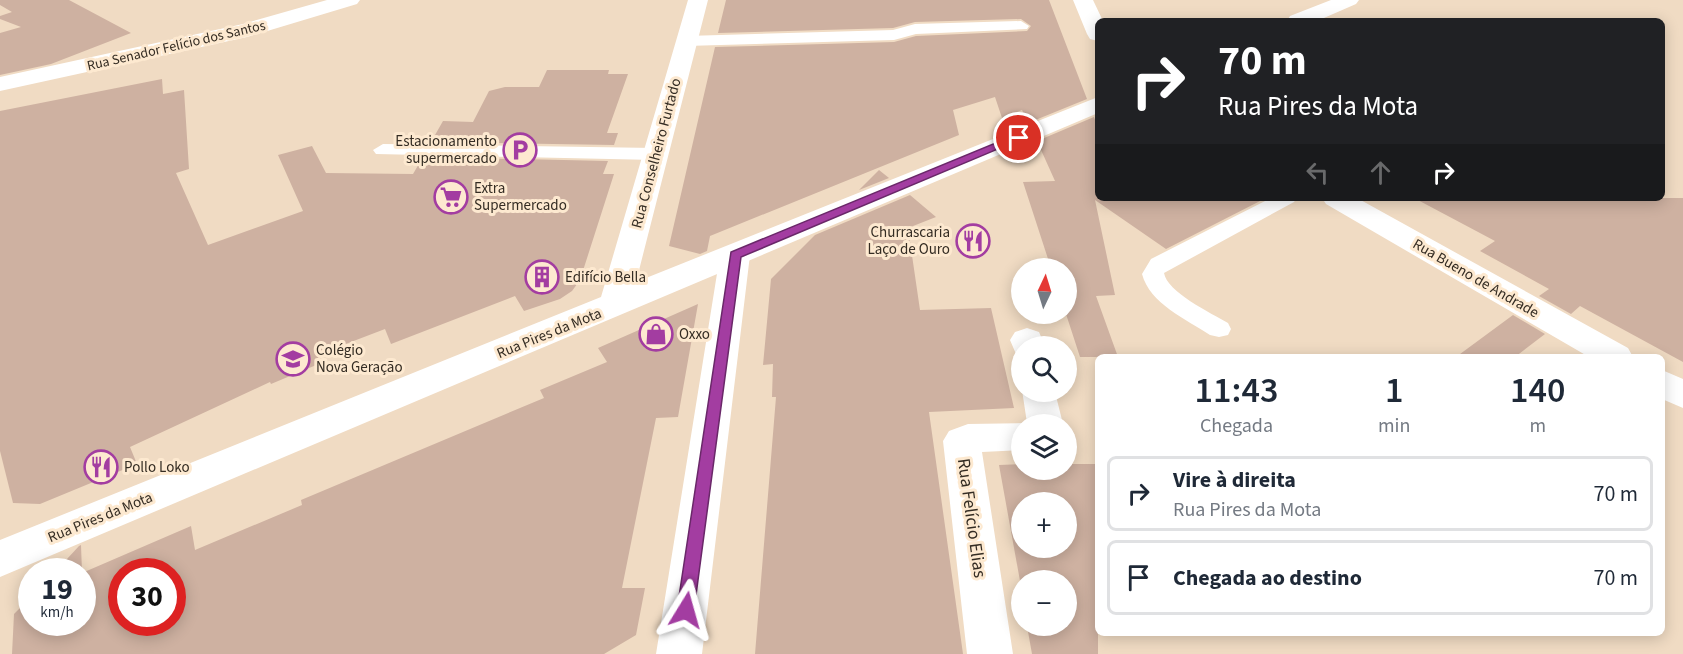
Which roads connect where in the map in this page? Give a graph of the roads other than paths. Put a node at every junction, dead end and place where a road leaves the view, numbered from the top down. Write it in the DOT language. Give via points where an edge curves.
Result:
graph roads {
  1 [pos="350,0"];
  2 [pos="698,0"];
  3 [pos="1083,0"];
  4 [pos="1349,0"];
  5 [pos="1305,18"];
  6 [pos="1022,26"];
  7 [pos="1095,27"];
  8 [pos="686,41"];
  9 [pos="0,84"];
  10 [pos="1095,105"];
  11 [pos="383,150"];
  12 [pos="656,154"];
  13 [pos="1281,201"];
  14 [pos="1341,201"];
  15 [pos="735,255"];
  16 [pos="614,306"];
  17 [pos="1219,329"];
  18 [pos="1611,354"];
  19 [pos="1665,385"];
  20 [pos="1683,395"];
  21 [pos="1011,436"];
  22 [pos="0,559"];
  23 [pos="679,654"];
  24 [pos="990,654"];
  1 -- 9 [label="street, Rua Senador Felício dos Santos" via="225,35"];
  2 -- 8 [label="street, Rua Conselheiro Furtado"];
  3 -- 7 [label="street"];
  4 -- 5 [label="street"];
  6 -- 8 [label="lane" via="915,29 894,35"];
  8 -- 12 [label="street, Rua Conselheiro Furtado"];
  10 -- 15 [label="street, Rua Pires da Mota"];
  11 -- 12 [label="lane"];
  12 -- 16 [label="street, Rua Conselheiro Furtado"];
  13 -- 17 [label="lane" via="1159,264 1153,271 1162,291"];
  14 -- 18 [label="street, Rua Bueno de Andrade"];
  15 -- 16 [label="street, Rua Pires da Mota"];
  15 -- 23 [label="street"];
  16 -- 22 [label="street, Rua Pires da Mota"];
  19 -- 20 [label="street"];
  21 -- 24 [label="street, Rua Felício Elias" via="962,441"];
}
